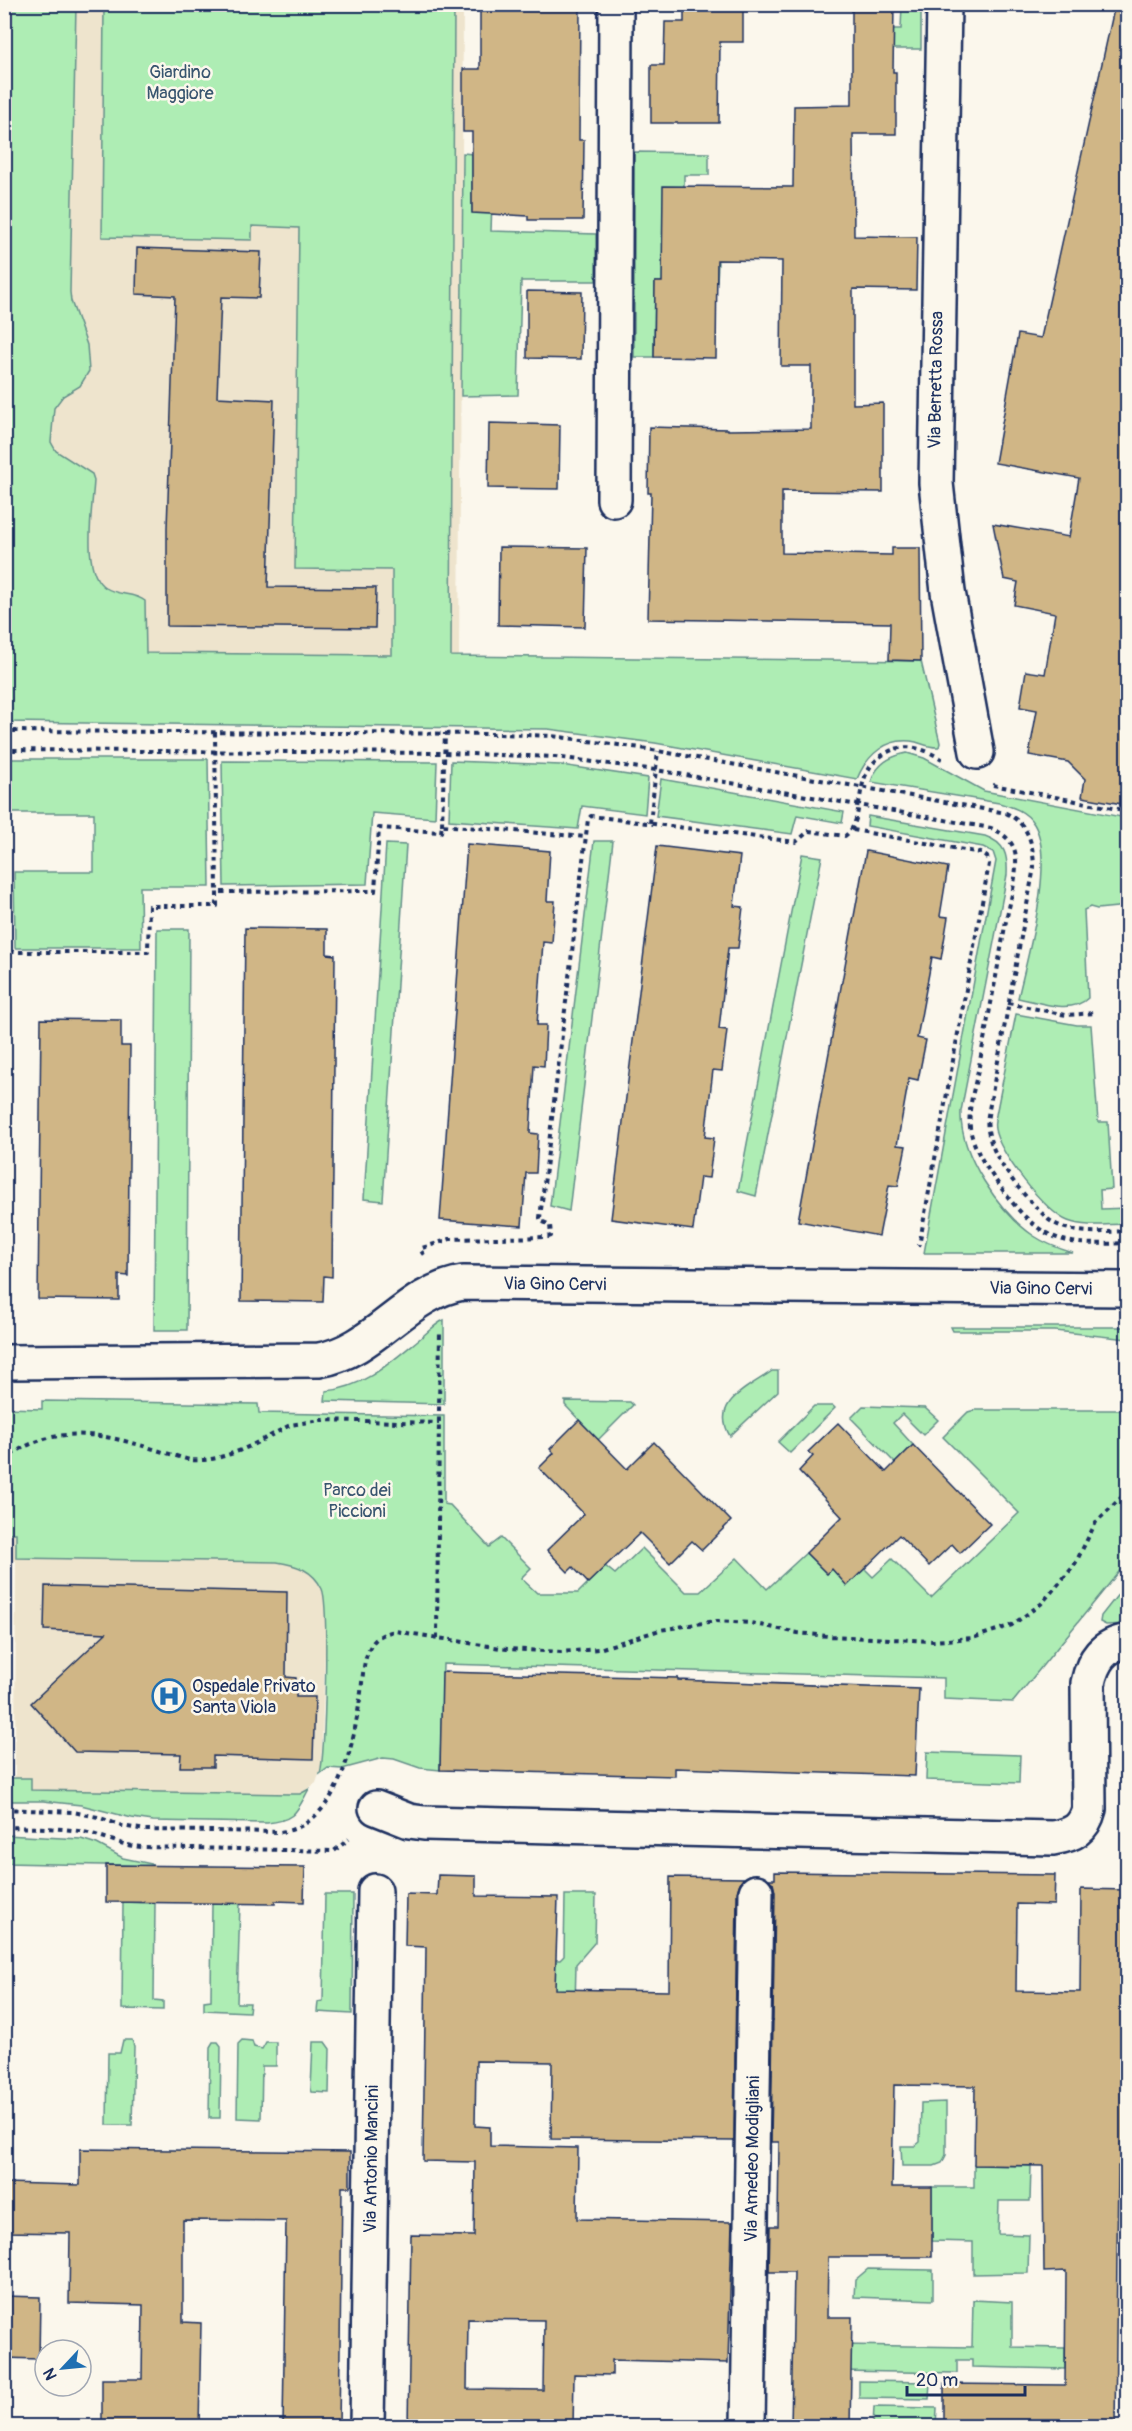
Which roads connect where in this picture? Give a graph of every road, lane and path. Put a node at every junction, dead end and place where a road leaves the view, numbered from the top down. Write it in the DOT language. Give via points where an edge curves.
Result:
graph roads {
  1 [pos="616,4"];
  2 [pos="944,4"];
  3 [pos="614,500"];
  4 [pos="5,731"];
  5 [pos="215,732"];
  6 [pos="445,734"];
  7 [pos="5,750"];
  8 [pos="658,750"];
  9 [pos="215,752"];
  10 [pos="444,753"];
  11 [pos="975,765"];
  12 [pos="656,770"];
  13 [pos="861,787"];
  14 [pos="857,806"];
  15 [pos="1128,811"];
  16 [pos="650,823"];
  17 [pos="442,825"];
  18 [pos="853,830"];
  19 [pos="586,837"];
  20 [pos="217,892"];
  21 [pos="6,952"];
  22 [pos="1008,1003"];
  23 [pos="1096,1013"];
  24 [pos="1128,1231"];
  25 [pos="550,1236"];
  26 [pos="1128,1244"];
  27 [pos="919,1246"];
  28 [pos="1128,1289"];
  29 [pos="4,1316"];
  30 [pos="440,1322"];
  31 [pos="4,1362"];
  32 [pos="439,1423"];
  33 [pos="4,1460"];
  34 [pos="1128,1491"];
  35 [pos="437,1638"];
  36 [pos="1128,1641"];
  37 [pos="376,1808"];
  38 [pos="4,1809"];
  39 [pos="4,1827"];
  40 [pos="349,1839"];
  41 [pos="375,1891"];
  42 [pos="756,1892"];
  43 [pos="367,2427"];
  44 [pos="748,2427"];
  1 -- 3 [label="street"];
  2 -- 11 [label="street, Via Berretta Rossa" via="936,483 948,592"];
  4 -- 5 [label="path"];
  4 -- 7 [label="path"];
  5 -- 6 [label="path"];
  5 -- 9 [label="path"];
  6 -- 8 [label="path" via="552,736"];
  6 -- 10 [label="path"];
  7 -- 9 [label="path"];
  7 -- 21 [label="path"];
  8 -- 12 [label="path"];
  8 -- 13 [label="path"];
  9 -- 10 [label="path"];
  9 -- 20 [label="path"];
  10 -- 12 [label="path" via="555,757"];
  10 -- 17 [label="path"];
  11 -- 13 [label="path" via="910,746 898,747 872,764"];
  11 -- 15 [label="path" via="1015,791"];
  12 -- 14 [label="path"];
  12 -- 16 [label="path"];
  13 -- 14 [label="path"];
  13 -- 22 [label="path" via="1006,813 1027,830 1034,867"];
  14 -- 18 [label="path"];
  14 -- 26 [label="path" via="992,828 1011,843 1015,872 973,1096 971,1132 998,1184 1040,1230 1064,1242"];
  16 -- 18 [label="path" via="796,842 809,831 845,836"];
  16 -- 19 [label="path" via="591,816"];
  17 -- 19 [label="path"];
  17 -- 20 [label="path" via="441,832 379,828 375,891"];
  18 -- 27 [label="path" via="981,853 989,864"];
  19 -- 25 [label="path" via="540,1218 550,1225"];
  20 -- 21 [label="path" via="217,906 148,906 148,952"];
  21 -- 29 [label="path"];
  22 -- 23 [label="path" via="1066,1015"];
  22 -- 24 [label="path" via="986,1126 996,1154 1041,1212 1058,1225 1080,1232"];
  28 -- 31 [label="street, Via Gino Cervi" via="463,1283 431,1293 356,1347 333,1358"];
  30 -- 32 [label="path"];
  32 -- 33 [label="path" via="301,1422 212,1461 190,1460 99,1435 66,1434 38,1440"];
  32 -- 35 [label="path"];
  34 -- 35 [label="path" via="1096,1522 1074,1566 1041,1604 1012,1625 973,1638 933,1641 828,1636 751,1623 715,1622 674,1626 599,1649 575,1652 529,1651"];
  35 -- 38 [label="path" via="395,1631 372,1644 338,1782 316,1815 296,1829 145,1830 73,1812"];
  36 -- 37 [label="street" via="1101,1652 1091,1666 1089,1809 1086,1822 1067,1836 424,1824"];
  39 -- 40 [label="path" via="71,1830 142,1848 334,1851"];
  41 -- 43 [label="street, Via Antonio Mancini"];
  42 -- 44 [label="street, Via Amedeo Modigliani"];
}
